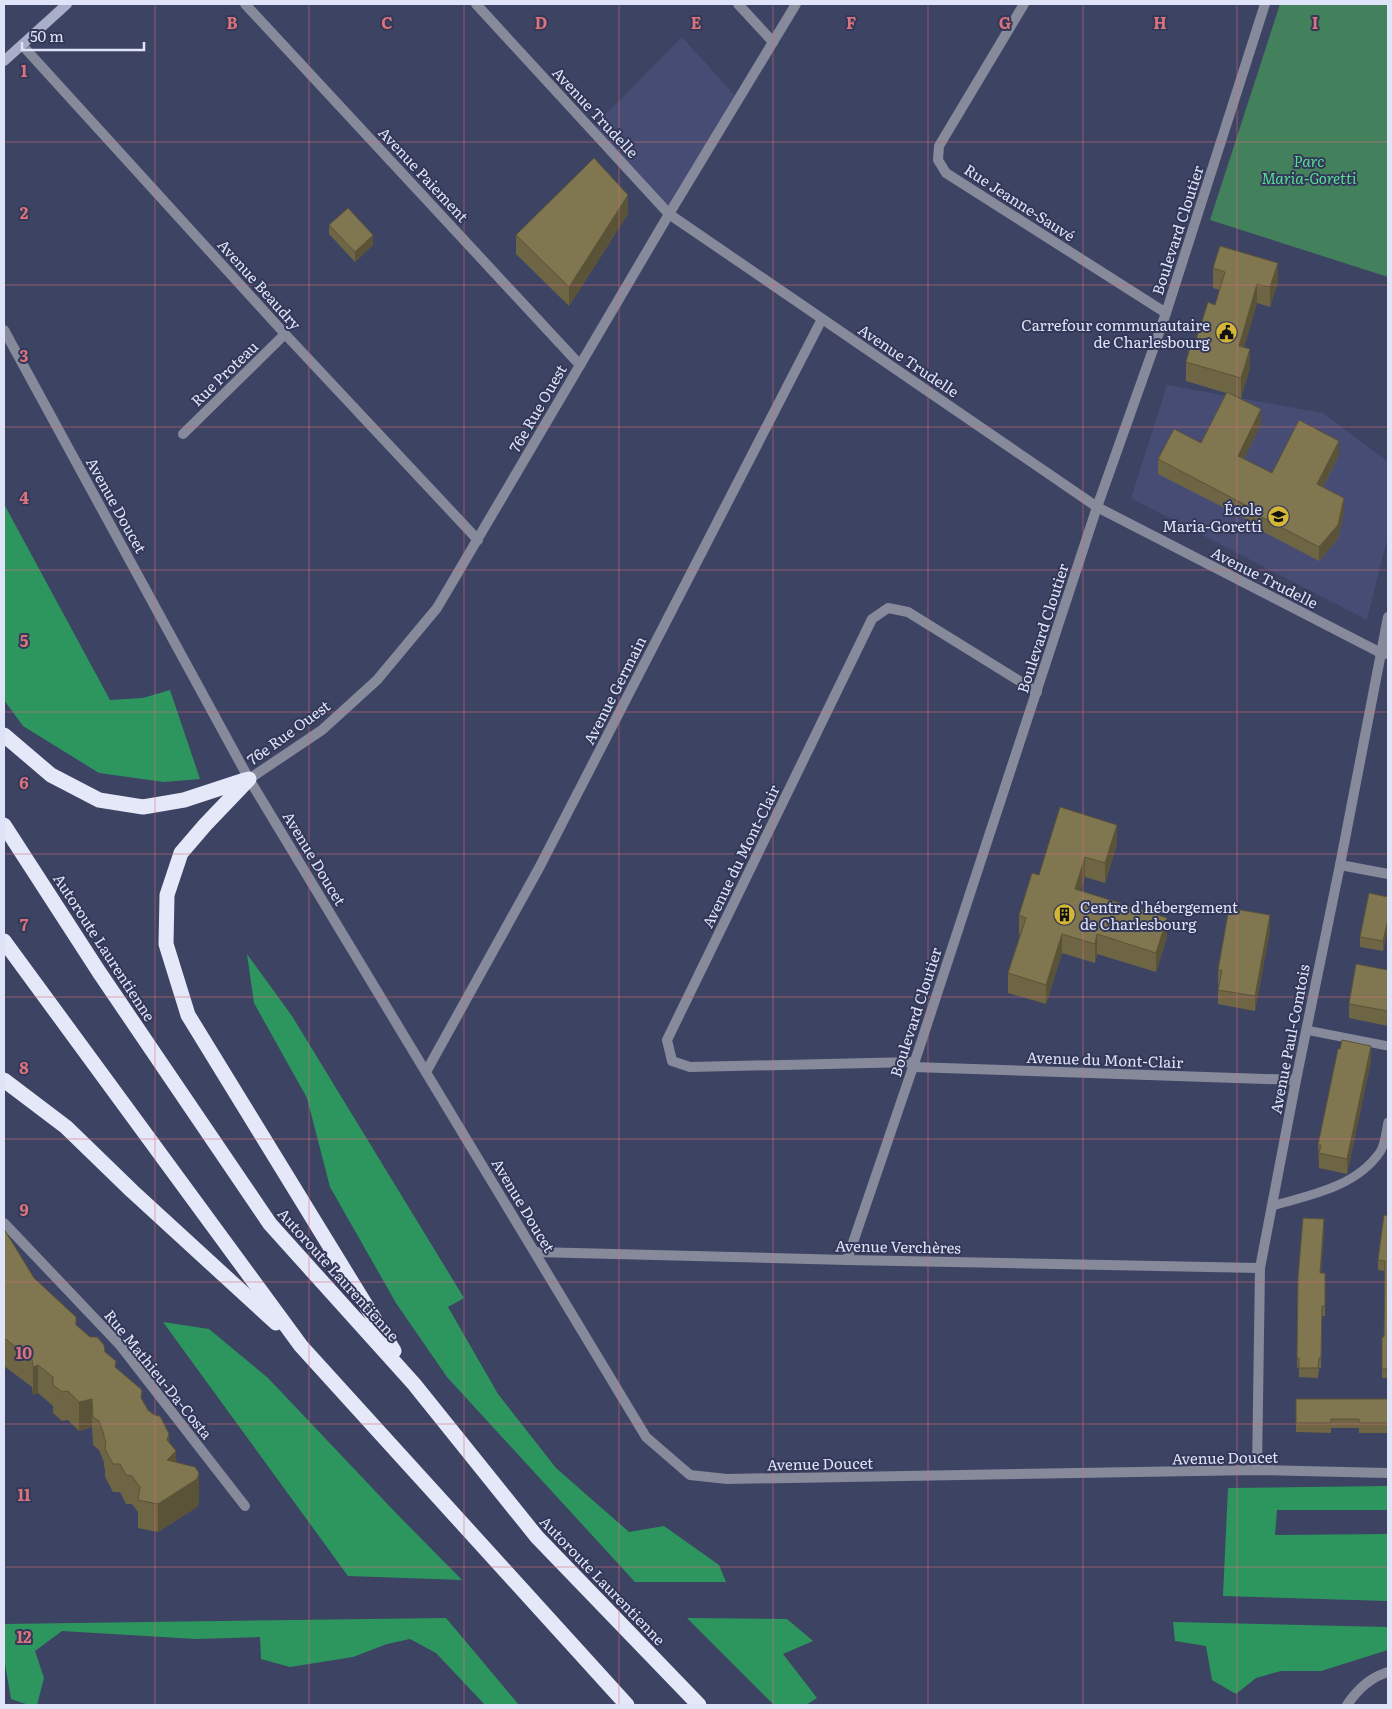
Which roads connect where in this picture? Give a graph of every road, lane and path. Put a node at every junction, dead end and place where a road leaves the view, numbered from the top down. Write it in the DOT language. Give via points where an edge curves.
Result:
graph roads {
  1 [pos="67,4"];
  2 [pos="245,4"];
  3 [pos="476,4"];
  4 [pos="738,4"];
  5 [pos="796,4"];
  6 [pos="1024,4"];
  7 [pos="1264,4"];
  8 [pos="772,42"];
  9 [pos="22,45"];
  10 [pos="4,62"];
  11 [pos="669,214"];
  12 [pos="1166,313"];
  13 [pos="822,319"];
  14 [pos="4,330"];
  15 [pos="285,334"];
  16 [pos="580,365"];
  17 [pos="183,434"];
  18 [pos="1097,507"];
  19 [pos="478,540"];
  20 [pos="1388,617"];
  21 [pos="1384,654"];
  22 [pos="1037,692"];
  23 [pos="4,735"];
  24 [pos="249,779"];
  25 [pos="4,825"];
  26 [pos="1340,865"];
  27 [pos="1388,874"];
  28 [pos="4,941"];
  29 [pos="1306,1030"];
  30 [pos="1388,1046"];
  31 [pos="914,1065"];
  32 [pos="426,1072"];
  33 [pos="4,1080"];
  34 [pos="1296,1080"];
  35 [pos="1388,1122"];
  36 [pos="1272,1206"];
  37 [pos="4,1223"];
  38 [pos="535,1252"];
  39 [pos="847,1260"];
  40 [pos="1260,1268"];
  41 [pos="301,1346"];
  42 [pos="414,1384"];
  43 [pos="1257,1470"];
  44 [pos="1388,1473"];
  45 [pos="245,1506"];
  46 [pos="1388,1672"];
  47 [pos="627,1705"];
  48 [pos="700,1705"];
  49 [pos="1347,1705"];
  1 -- 9 [label="main road"];
  2 -- 16 [label="street, Avenue Paiement"];
  3 -- 11 [label="street, Avenue Trudelle"];
  4 -- 8 [label="street"];
  5 -- 8 [label="street, 76e Rue Ouest"];
  6 -- 12 [label="street, Rue Jeanne-Sauvé" via="939,146 938,160 946,173"];
  7 -- 12 [label="street, Boulevard Cloutier"];
  8 -- 11 [label="street, 76e Rue Ouest"];
  9 -- 10 [label="main road"];
  9 -- 15 [label="street, Avenue Beaudry"];
  11 -- 13 [label="street, Avenue Trudelle"];
  11 -- 16 [label="street, 76e Rue Ouest"];
  12 -- 18 [label="street, Boulevard Cloutier"];
  13 -- 18 [label="street, Avenue Trudelle"];
  13 -- 32 [label="street, Avenue Germain" via="539,868"];
  14 -- 24 [label="street, Avenue Doucet"];
  15 -- 17 [label="street, Rue Proteau"];
  15 -- 19 [label="street, Avenue Beaudry"];
  16 -- 19 [label="street, 76e Rue Ouest"];
  18 -- 21 [label="street, Avenue Trudelle"];
  18 -- 22 [label="street, Boulevard Cloutier"];
  19 -- 24 [label="street, 76e Rue Ouest" via="437,608 377,680 322,730"];
  20 -- 21 [label="street, Avenue Paul-Comtois"];
  21 -- 26 [label="street, Avenue Paul-Comtois"];
  22 -- 31 [label="street, Boulevard Cloutier"];
  22 -- 31 [label="street, Avenue du Mont-Clair" via="908,612 888,608 872,619 667,1040 672,1061 690,1067"];
  23 -- 24 [label="highway" via="51,775 99,800 143,806 184,800"];
  24 -- 32 [label="street, Avenue Doucet"];
  24 -- 42 [label="highway" via="181,853 167,895 166,944 188,1015"];
  25 -- 42 [label="highway, Autoroute Laurentienne" via="270,1224"];
  26 -- 27 [label="street"];
  26 -- 29 [label="street, Avenue Paul-Comtois"];
  28 -- 41 [label="highway"];
  29 -- 30 [label="lane"];
  29 -- 34 [label="street, Avenue Paul-Comtois"];
  31 -- 34 [label="street, Avenue du Mont-Clair"];
  31 -- 39 [label="street, Boulevard Cloutier"];
  32 -- 38 [label="street, Avenue Doucet"];
  33 -- 41 [label="highway" via="66,1127 132,1192"];
  34 -- 36 [label="street, Avenue Paul-Comtois"];
  35 -- 36 [label="lane" via="1382,1151 1342,1185"];
  36 -- 40 [label="street, Avenue Paul-Comtois"];
  37 -- 45 [label="street, Rue Mathieu-Da-Costa" via="119,1344"];
  38 -- 39 [label="street, Avenue Verchères"];
  38 -- 43 [label="street, Avenue Doucet" via="646,1438 690,1475 727,1480"];
  39 -- 40 [label="street, Avenue Verchères"];
  40 -- 43 [label="street, Avenue Paul-Comtois"];
  41 -- 47 [label="highway"];
  42 -- 48 [label="highway, Autoroute Laurentienne" via="536,1537"];
  43 -- 44 [label="street, Avenue Doucet"];
  46 -- 49 [label="street" via="1378,1675 1354,1694"];
}
